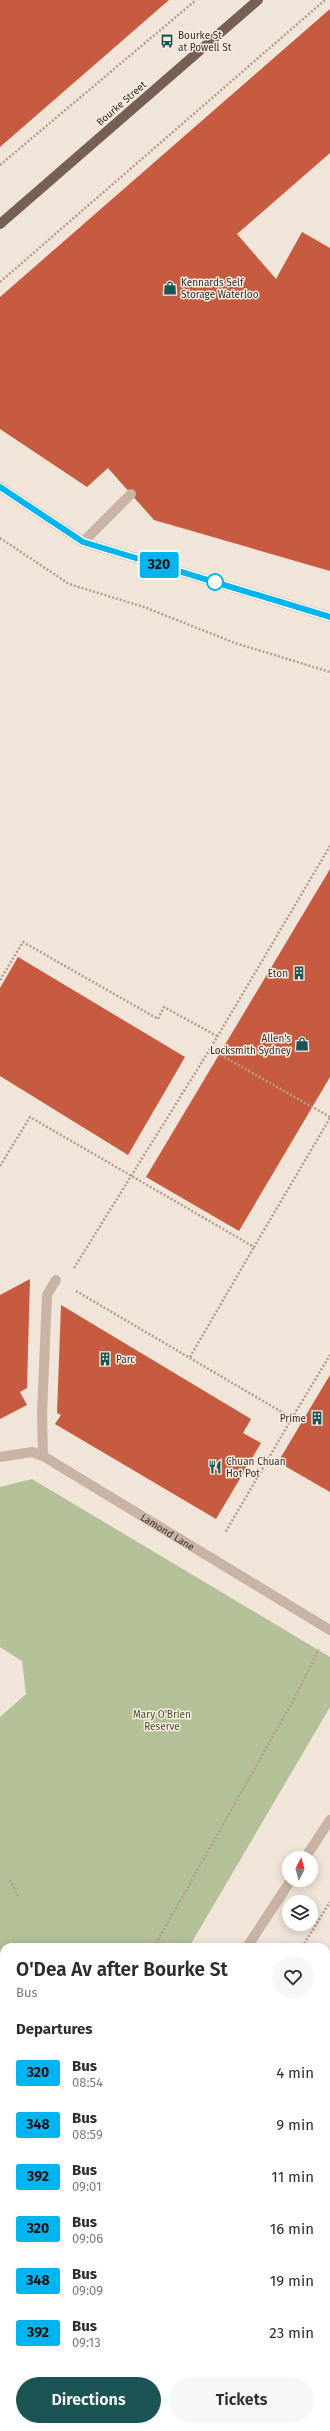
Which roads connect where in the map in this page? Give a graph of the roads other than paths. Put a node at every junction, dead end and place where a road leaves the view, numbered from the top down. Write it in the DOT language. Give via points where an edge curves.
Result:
graph roads {
  1 [pos="258,0"];
  2 [pos="0,224"];
  3 [pos="0,487"];
  4 [pos="131,494"];
  5 [pos="83,542"];
  6 [pos="330,617"];
  7 [pos="60,1282"];
  8 [pos="43,1456"];
  9 [pos="0,1457"];
  10 [pos="330,1630"];
  11 [pos="330,1820"];
  12 [pos="310,1851"];
  13 [pos="286,1887"];
  14 [pos="250,1943"];
  1 -- 2 [label="main road, Bourke Street"];
  3 -- 5 [label="street"];
  4 -- 5 [label="street"];
  5 -- 6 [label="street"];
  7 -- 8 [label="street" via="47,1295 42,1414"];
  8 -- 9 [label="street, Lamond Lane" via="32,1452"];
  8 -- 10 [label="street, Lamond Lane"];
  11 -- 12 [label="street"];
  13 -- 14 [label="street"];
}
